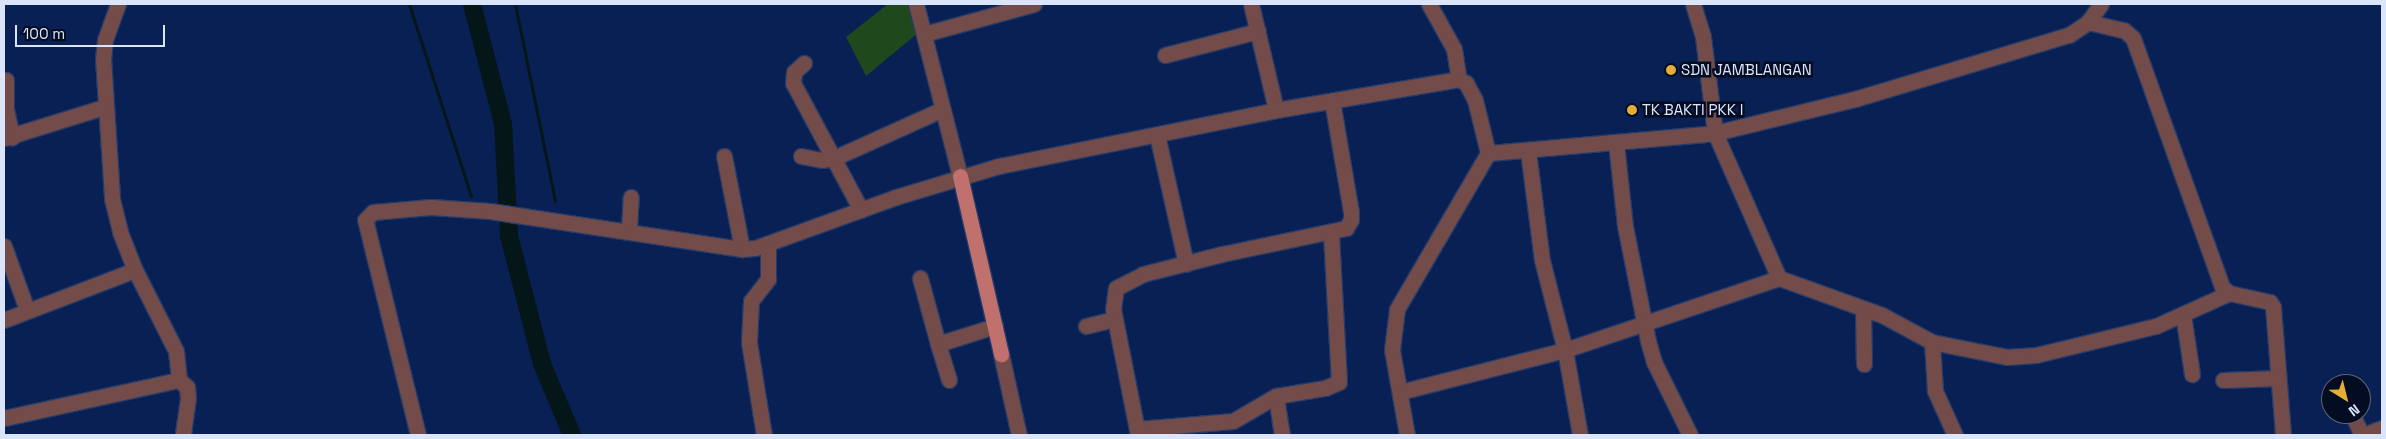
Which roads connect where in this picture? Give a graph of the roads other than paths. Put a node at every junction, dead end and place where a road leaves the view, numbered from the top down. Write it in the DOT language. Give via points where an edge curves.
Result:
graph roads {
  1 [pos="118,4"];
  2 [pos="916,4"];
  3 [pos="1034,4"];
  4 [pos="1253,4"];
  5 [pos="1429,4"];
  6 [pos="1693,4"];
  7 [pos="2101,4"];
  8 [pos="2088,22"];
  9 [pos="1258,31"];
  10 [pos="924,34"];
  11 [pos="1166,55"];
  12 [pos="804,63"];
  13 [pos="1459,79"];
  14 [pos="6,80"];
  15 [pos="1332,101"];
  16 [pos="104,107"];
  17 [pos="941,110"];
  18 [pos="1276,110"];
  19 [pos="1715,133"];
  20 [pos="1158,135"];
  21 [pos="8,138"];
  22 [pos="1616,143"];
  23 [pos="1528,151"];
  24 [pos="1488,154"];
  25 [pos="724,156"];
  26 [pos="801,156"];
  27 [pos="834,158"];
  28 [pos="960,176"];
  29 [pos="631,197"];
  30 [pos="861,210"];
  31 [pos="629,230"];
  32 [pos="1331,232"];
  33 [pos="4,246"];
  34 [pos="768,246"];
  35 [pos="742,249"];
  36 [pos="1186,264"];
  37 [pos="135,270"];
  38 [pos="920,278"];
  39 [pos="1779,278"];
  40 [pos="2230,293"];
  41 [pos="1863,309"];
  42 [pos="27,310"];
  43 [pos="2183,314"];
  44 [pos="1114,319"];
  45 [pos="4,320"];
  46 [pos="1646,324"];
  47 [pos="995,326"];
  48 [pos="1086,326"];
  49 [pos="1932,342"];
  50 [pos="938,344"];
  51 [pos="1565,350"];
  52 [pos="1000,354"];
  53 [pos="1864,364"];
  54 [pos="2192,374"];
  55 [pos="2278,378"];
  56 [pos="179,380"];
  57 [pos="949,380"];
  58 [pos="2223,380"];
  59 [pos="1400,392"];
  60 [pos="1276,396"];
  61 [pos="4,418"];
  62 [pos="1234,428"];
  63 [pos="2382,428"];
  64 [pos="1138,432"];
  65 [pos="183,435"];
  66 [pos="418,435"];
  67 [pos="764,435"];
  68 [pos="1017,435"];
  69 [pos="1282,435"];
  70 [pos="1407,435"];
  71 [pos="1580,435"];
  72 [pos="1690,435"];
  73 [pos="1955,435"];
  74 [pos="2283,435"];
  75 [pos="2362,435"];
  1 -- 16 [label="street" via="105,40"];
  2 -- 10 [label="street"];
  3 -- 10 [label="street"];
  4 -- 9 [label="street"];
  5 -- 13 [label="street" via="1454,49 1459,63"];
  6 -- 19 [label="street" via="1702,37"];
  7 -- 8 [label="street"];
  8 -- 19 [label="street" via="2069,35 1855,99"];
  8 -- 40 [label="street" via="2124,30 2133,38 2218,278"];
  9 -- 11 [label="street"];
  9 -- 18 [label="street"];
  10 -- 17 [label="street"];
  12 -- 27 [label="street" via="794,72 793,83"];
  13 -- 15 [label="street"];
  13 -- 24 [label="street" via="1466,83 1475,100"];
  14 -- 21 [label="street"];
  15 -- 18 [label="street"];
  15 -- 32 [label="street" via="1351,220 1346,228"];
  16 -- 21 [label="street"];
  16 -- 37 [label="street" via="115,216"];
  17 -- 27 [label="street"];
  17 -- 28 [label="street"];
  18 -- 20 [label="street"];
  19 -- 22 [label="street"];
  19 -- 39 [label="street"];
  20 -- 28 [label="street"];
  20 -- 36 [label="street"];
  22 -- 23 [label="street"];
  22 -- 46 [label="street" via="1625,226"];
  23 -- 24 [label="street"];
  23 -- 51 [label="street" via="1542,260"];
  24 -- 59 [label="street" via="1396,309 1391,337"];
  25 -- 35 [label="street"];
  26 -- 27 [label="street" via="822,160"];
  27 -- 30 [label="street"];
  28 -- 30 [label="street"];
  28 -- 47 [label="main road"];
  29 -- 31 [label="street"];
  30 -- 34 [label="street"];
  31 -- 35 [label="street"];
  31 -- 66 [label="street" via="490,211 431,207 373,212 365,220"];
  32 -- 36 [label="street" via="1262,244"];
  32 -- 60 [label="street" via="1339,382 1325,388"];
  33 -- 42 [label="street"];
  34 -- 35 [label="street"];
  34 -- 67 [label="street" via="768,279 751,301 749,342"];
  36 -- 44 [label="street" via="1121,283 1112,295"];
  37 -- 42 [label="street"];
  37 -- 56 [label="street" via="176,351"];
  38 -- 50 [label="street"];
  39 -- 41 [label="street"];
  39 -- 46 [label="street"];
  40 -- 43 [label="street"];
  40 -- 55 [label="street" via="2264,300 2273,307"];
  41 -- 49 [label="street"];
  41 -- 53 [label="street"];
  42 -- 45 [label="street"];
  43 -- 49 [label="street" via="2156,326 2036,355 1995,356"];
  43 -- 54 [label="street"];
  44 -- 48 [label="street"];
  44 -- 64 [label="street"];
  46 -- 51 [label="street"];
  46 -- 72 [label="street" via="1654,362"];
  47 -- 50 [label="street"];
  47 -- 52 [label="main road"];
  49 -- 73 [label="street" via="1935,391"];
  50 -- 57 [label="street"];
  51 -- 59 [label="street"];
  51 -- 71 [label="street"];
  52 -- 68 [label="street"];
  55 -- 58 [label="street"];
  55 -- 74 [label="street"];
  56 -- 61 [label="street"];
  56 -- 65 [label="street" via="186,387 188,398"];
  59 -- 70 [label="street"];
  60 -- 62 [label="street"];
  60 -- 69 [label="street"];
  62 -- 64 [label="street"];
  63 -- 75 [label="street"];
}
